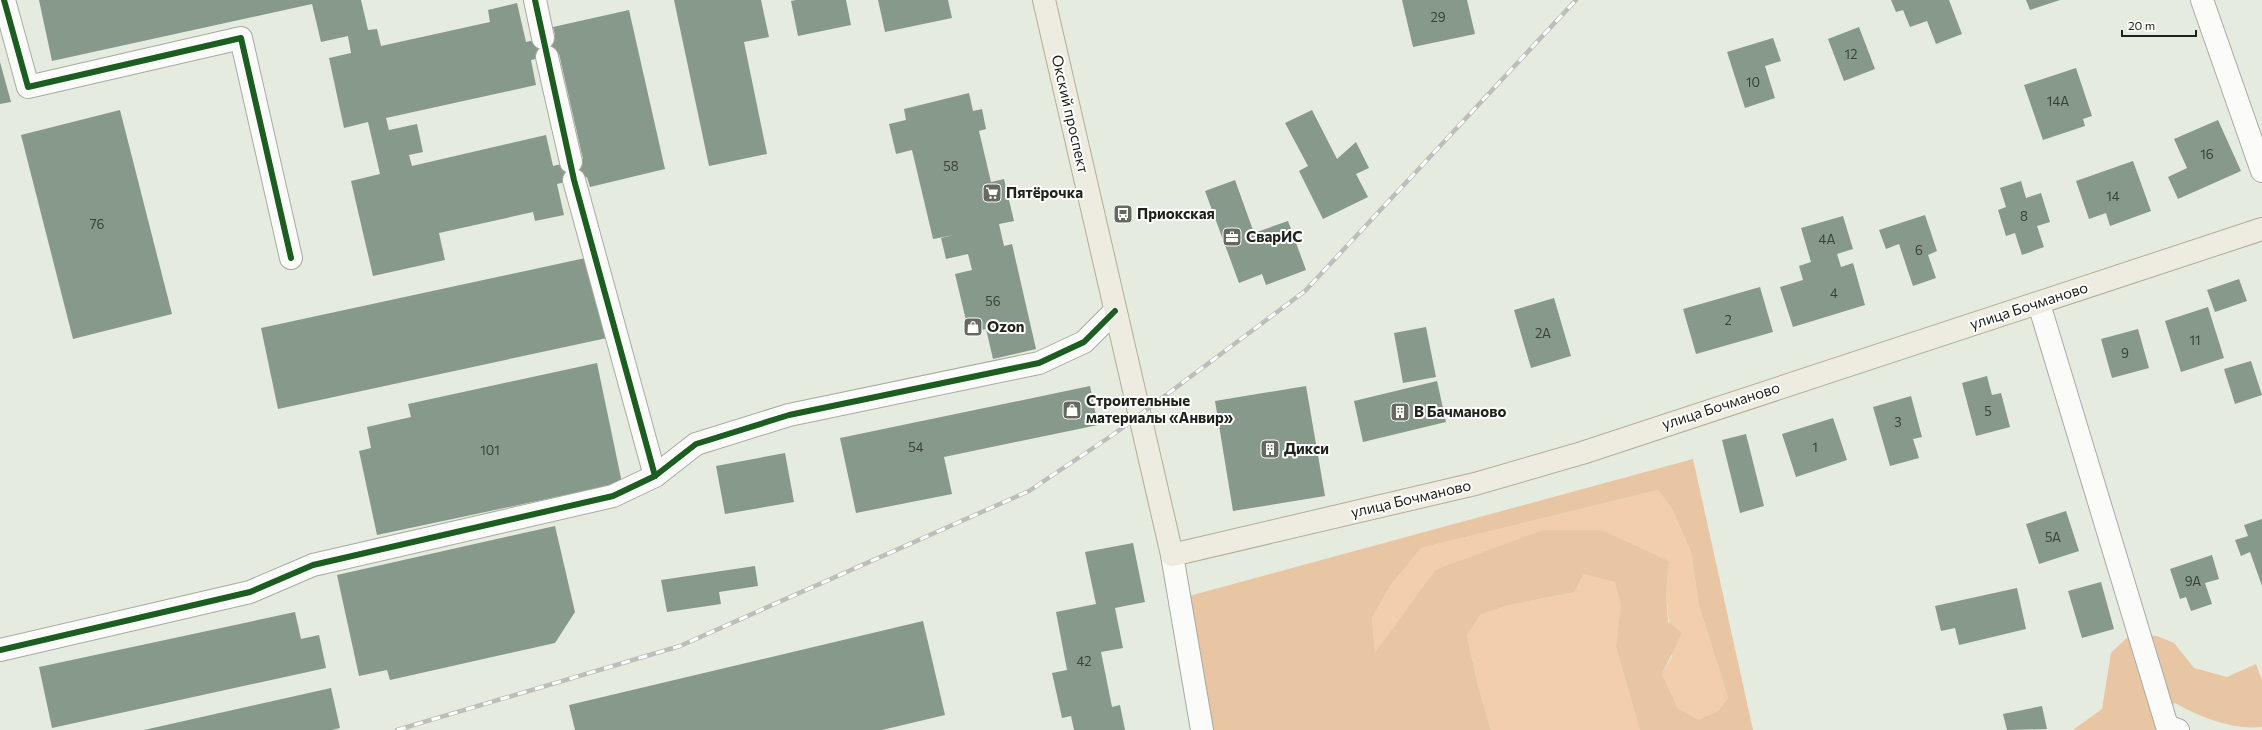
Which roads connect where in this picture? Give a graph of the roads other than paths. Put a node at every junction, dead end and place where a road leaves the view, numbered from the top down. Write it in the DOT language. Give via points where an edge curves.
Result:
graph roads {
  1 [pos="4,0"];
  2 [pos="535,0"];
  3 [pos="1044,0"];
  4 [pos="2202,0"];
  5 [pos="2262,171"];
  6 [pos="2262,229"];
  7 [pos="290,258"];
  8 [pos="2039,304"];
  9 [pos="1115,311"];
  10 [pos="655,476"];
  11 [pos="1172,555"];
  12 [pos="0,650"];
  13 [pos="1202,730"];
  14 [pos="2178,730"];
  1 -- 7 [label="street" via="28,87 241,38"];
  2 -- 10 [label="street" via="572,171"];
  3 -- 9 [label="main road, Окский проспект"];
  4 -- 5 [label="street"];
  6 -- 8 [label="main road, улица Бочманово"];
  8 -- 11 [label="main road, улица Бочманово" via="1582,453 1475,484"];
  8 -- 14 [label="street" via="2168,726"];
  9 -- 10 [label="street" via="1084,342 1039,363 790,415 696,444"];
  9 -- 11 [label="main road, Окский проспект"];
  10 -- 12 [label="street" via="613,496 313,565 250,592"];
  11 -- 13 [label="street"];
}
